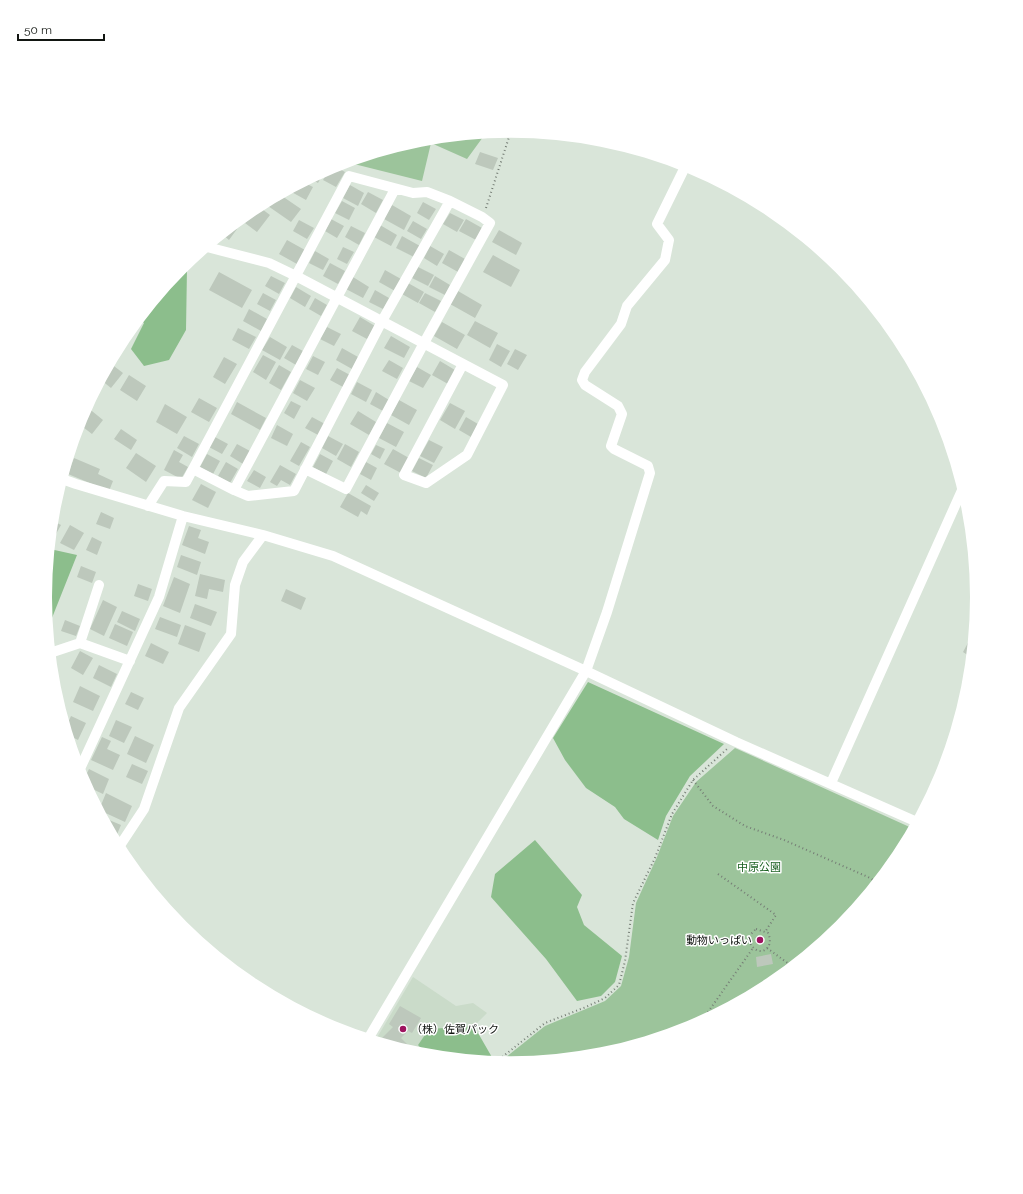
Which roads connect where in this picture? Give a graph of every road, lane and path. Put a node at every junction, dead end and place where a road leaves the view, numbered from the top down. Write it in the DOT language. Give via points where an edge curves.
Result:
graph roads {
  1 [pos="509,138"];
  2 [pos="683,171"];
  3 [pos="395,189"];
  4 [pos="450,200"];
  5 [pos="482,217"];
  6 [pos="213,249"];
  7 [pos="296,276"];
  8 [pos="336,297"];
  9 [pos="382,321"];
  10 [pos="424,343"];
  11 [pos="464,364"];
  12 [pos="193,469"];
  13 [pos="305,469"];
  14 [pos="67,481"];
  15 [pos="234,490"];
  16 [pos="960,498"];
  17 [pos="148,506"];
  18 [pos="183,516"];
  19 [pos="263,535"];
  20 [pos="99,585"];
  21 [pos="80,643"];
  22 [pos="55,651"];
  23 [pos="130,661"];
  24 [pos="586,671"];
  25 [pos="736,742"];
  26 [pos="83,763"];
  27 [pos="693,780"];
  28 [pos="831,783"];
  29 [pos="913,820"];
  30 [pos="123,841"];
  31 [pos="718,874"];
  32 [pos="873,880"];
  33 [pos="765,932"];
  34 [pos="753,948"];
  35 [pos="767,948"];
  36 [pos="788,964"];
  37 [pos="708,1012"];
  38 [pos="371,1034"];
  39 [pos="504,1056"];
  1 -- 5 [label="path"];
  2 -- 24 [label="street" via="657,224 669,240 665,260 627,306 621,324 585,372 582,380 585,385 618,406 622,414 611,446 648,466 650,473"];
  3 -- 4 [label="street" via="412,193 427,192"];
  3 -- 7 [label="street" via="349,176"];
  3 -- 8 [label="street"];
  4 -- 5 [label="street"];
  4 -- 9 [label="street"];
  5 -- 10 [label="street" via="490,222"];
  6 -- 7 [label="street" via="269,263"];
  7 -- 8 [label="street"];
  7 -- 12 [label="street"];
  8 -- 9 [label="street"];
  8 -- 15 [label="street"];
  9 -- 10 [label="street"];
  9 -- 13 [label="street"];
  10 -- 11 [label="street"];
  10 -- 13 [label="street" via="346,489"];
  11 -- 11 [label="street" via="503,385 467,455 426,484 404,475"];
  12 -- 15 [label="street"];
  12 -- 17 [label="street" via="186,482 164,481"];
  13 -- 15 [label="street" via="294,491 248,496"];
  14 -- 17 [label="street"];
  16 -- 28 [label="street"];
  17 -- 18 [label="street"];
  18 -- 19 [label="street"];
  18 -- 23 [label="street" via="159,597"];
  19 -- 24 [label="street" via="333,556"];
  19 -- 30 [label="street" via="244,562 235,585 231,634 179,708 144,809"];
  20 -- 21 [label="street"];
  21 -- 22 [label="street"];
  21 -- 23 [label="street"];
  23 -- 26 [label="street"];
  24 -- 25 [label="street"];
  24 -- 38 [label="street"];
  25 -- 27 [label="path"];
  25 -- 28 [label="street"];
  27 -- 32 [label="path" via="713,806 745,826 784,840"];
  27 -- 39 [label="path" via="672,814 655,858 633,903 619,984 605,998 545,1023"];
  28 -- 29 [label="street"];
  31 -- 33 [label="path" via="776,915"];
  33 -- 34 [label="path" via="756,929 751,934 748,940"];
  33 -- 35 [label="path" via="770,937"];
  34 -- 35 [label="path" via="762,951"];
  34 -- 37 [label="path"];
  35 -- 36 [label="path"];
}
